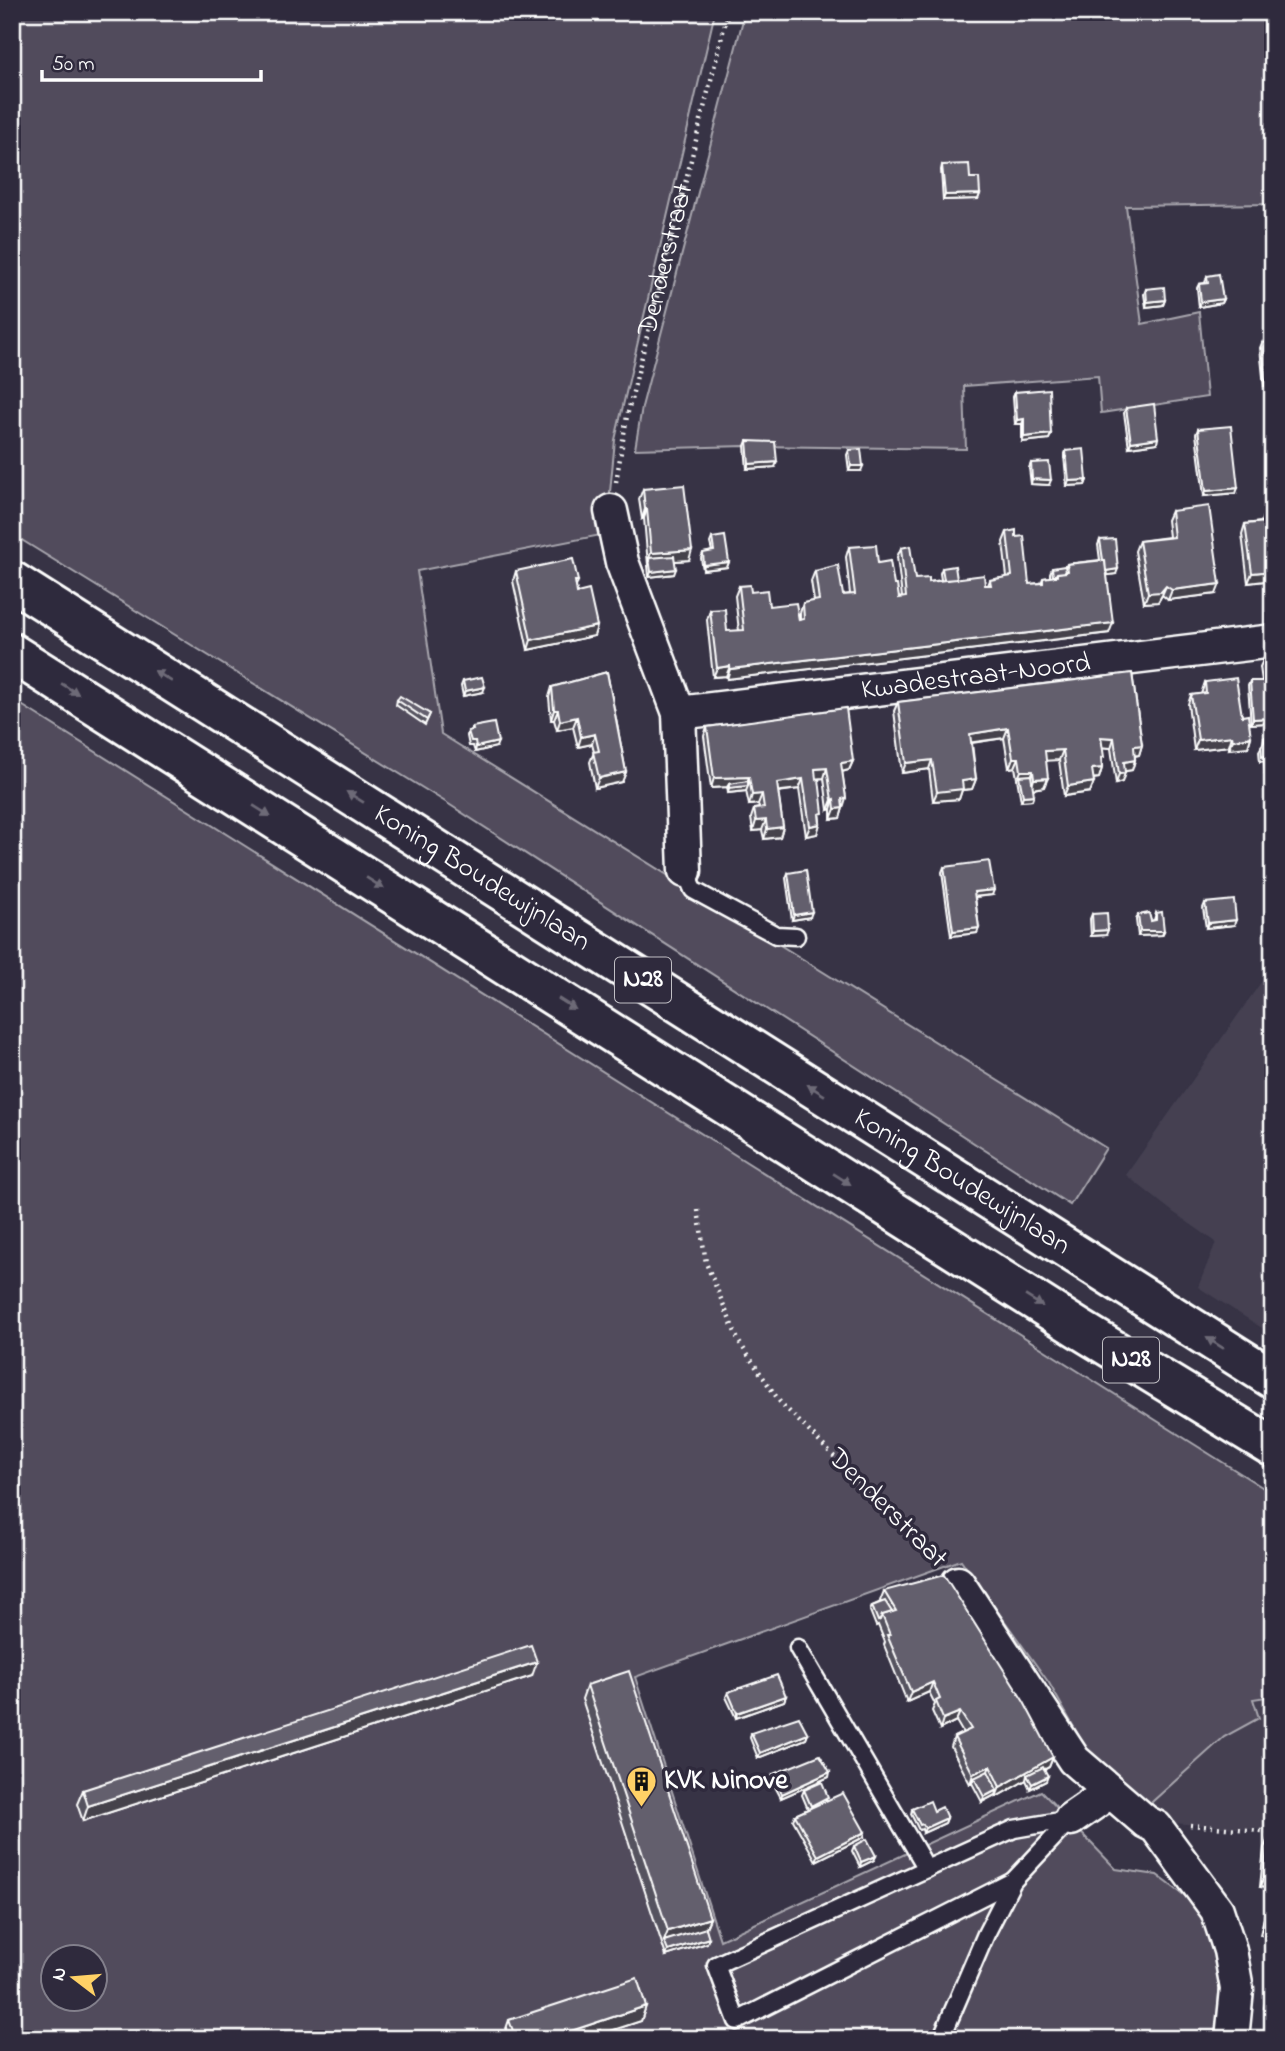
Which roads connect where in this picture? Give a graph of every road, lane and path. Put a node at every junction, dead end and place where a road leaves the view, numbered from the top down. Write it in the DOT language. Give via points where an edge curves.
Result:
graph roads {
  1 [pos="728,12"];
  2 [pos="611,511"];
  3 [pos="12,581"];
  4 [pos="1273,641"];
  5 [pos="12,653"];
  6 [pos="679,713"];
  7 [pos="685,871"];
  8 [pos="796,936"];
  9 [pos="698,1210"];
  10 [pos="1273,1379"];
  11 [pos="1273,1447"];
  12 [pos="958,1583"];
  13 [pos="798,1648"];
  14 [pos="1110,1792"];
  15 [pos="1071,1819"];
  16 [pos="1156,1827"];
  17 [pos="1273,1832"];
  18 [pos="927,1869"];
  19 [pos="1013,1881"];
  20 [pos="941,2039"];
  21 [pos="1232,2039"];
  1 -- 2 [label="path, Denderstraat" via="628,416"];
  2 -- 6 [label="street" via="622,562"];
  10 -- 3 [label="highway, Koning Boudewijnlaan / N28, one-way"];
  4 -- 6 [label="street, Kwadestraat-Noord"];
  5 -- 11 [label="highway, N28, one-way" via="1031,1299"];
  6 -- 7 [label="street"];
  7 -- 8 [label="lane" via="693,890 776,935"];
  9 -- 12 [label="path, Denderstraat" via="706,1263 738,1342 780,1402 897,1520 939,1555"];
  12 -- 14 [label="street, Denderstraat" via="1074,1760"];
  13 -- 18 [label="lane"];
  14 -- 15 [label="street"];
  14 -- 16 [label="street, Denderstraat"];
  15 -- 18 [label="lane" via="1014,1829"];
  15 -- 19 [label="lane"];
  16 -- 17 [label="path"];
  16 -- 21 [label="street, Denderstraat" via="1217,1910 1237,1989"];
  18 -- 19 [label="lane" via="716,1965 737,2021"];
  19 -- 20 [label="lane"];
}
